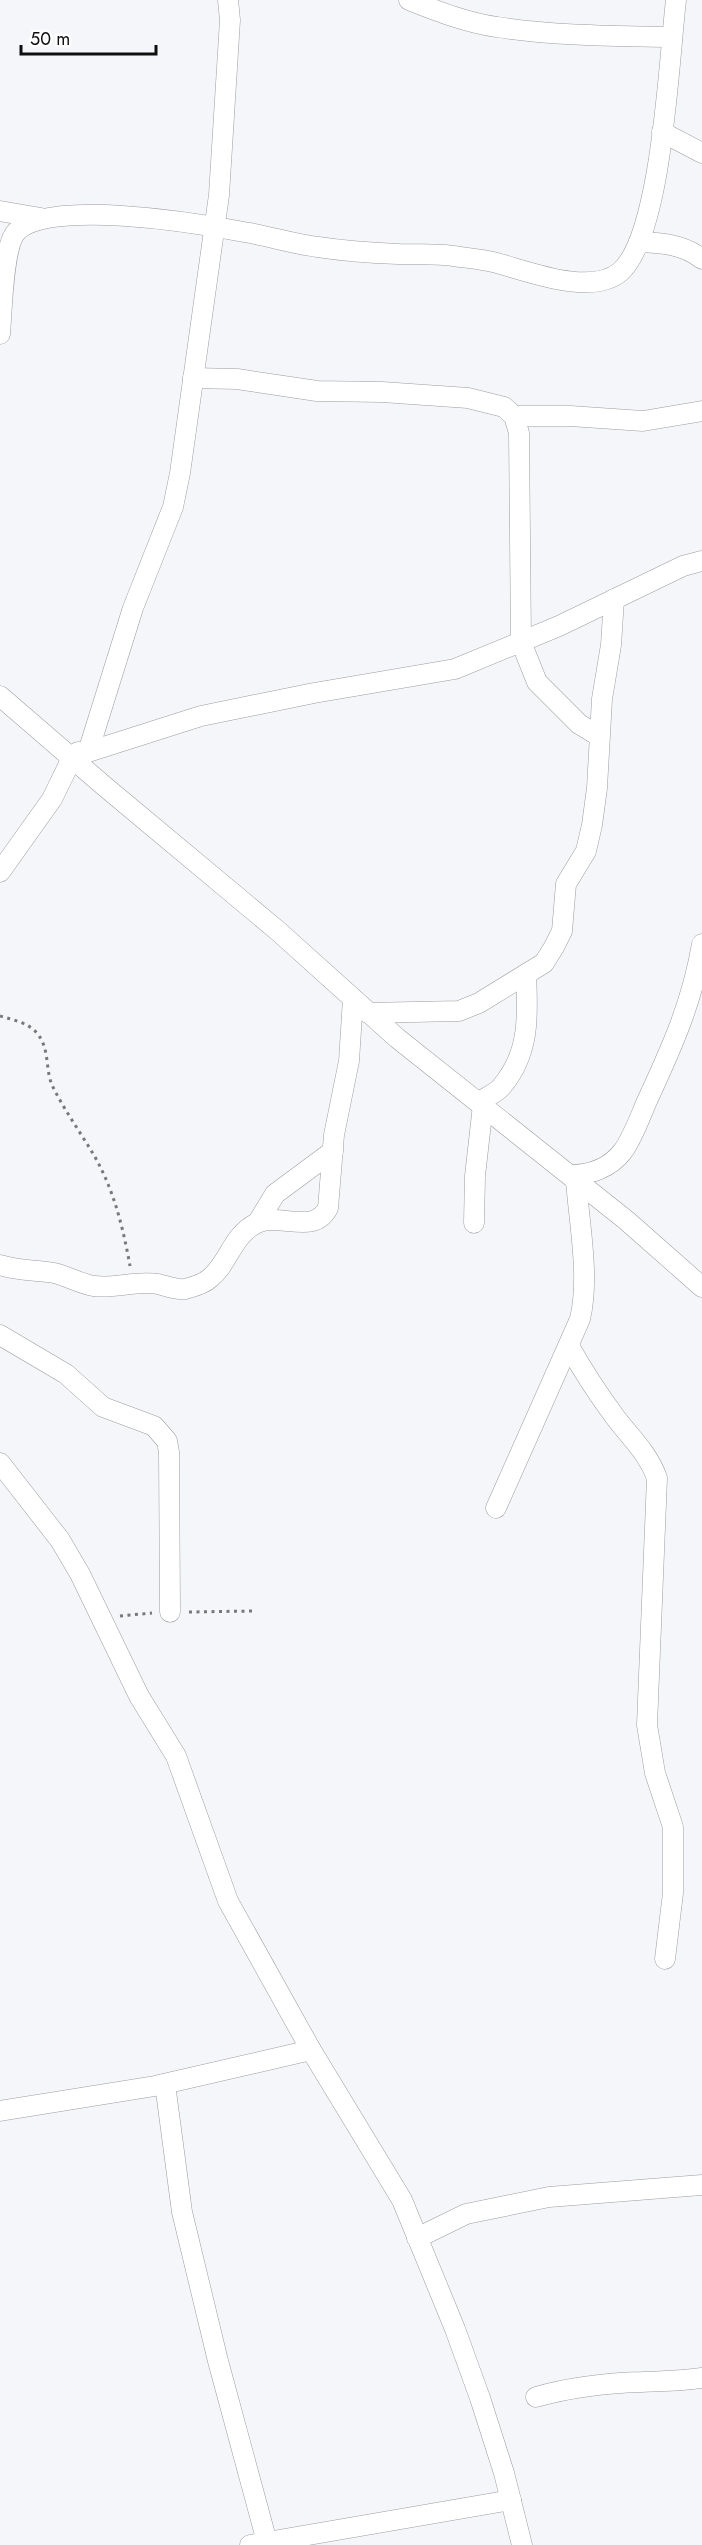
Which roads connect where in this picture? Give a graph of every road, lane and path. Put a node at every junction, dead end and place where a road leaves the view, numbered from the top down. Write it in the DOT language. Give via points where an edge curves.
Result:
graph roads {
  1 [pos="228,0"];
  2 [pos="409,0"];
  3 [pos="676,0"];
  4 [pos="671,37"];
  5 [pos="662,132"];
  6 [pos="702,153"];
  7 [pos="0,211"];
  8 [pos="41,218"];
  9 [pos="215,228"];
  10 [pos="639,242"];
  11 [pos="702,259"];
  12 [pos="0,334"];
  13 [pos="193,378"];
  14 [pos="702,411"];
  15 [pos="514,416"];
  16 [pos="702,561"];
  17 [pos="614,599"];
  18 [pos="521,642"];
  19 [pos="0,696"];
  20 [pos="599,736"];
  21 [pos="75,754"];
  22 [pos="0,872"];
  23 [pos="701,955"];
  24 [pos="526,974"];
  25 [pos="353,999"];
  26 [pos="368,1012"];
  27 [pos="0,1016"];
  28 [pos="481,1104"];
  29 [pos="333,1151"];
  30 [pos="573,1177"];
  31 [pos="258,1222"];
  32 [pos="474,1223"];
  33 [pos="0,1265"];
  34 [pos="699,1282"];
  35 [pos="133,1283"];
  36 [pos="0,1335"];
  37 [pos="568,1346"];
  38 [pos="0,1463"];
  39 [pos="496,1508"];
  40 [pos="170,1612"];
  41 [pos="665,1959"];
  42 [pos="311,2050"];
  43 [pos="165,2084"];
  44 [pos="0,2111"];
  45 [pos="702,2185"];
  46 [pos="417,2238"];
  47 [pos="702,2378"];
  48 [pos="536,2397"];
  49 [pos="511,2500"];
  50 [pos="258,2543"];
  51 [pos="522,2545"];
  1 -- 9 [label="street" via="226,94"];
  2 -- 4 [label="street" via="496,27"];
  3 -- 4 [label="street"];
  4 -- 5 [label="street"];
  5 -- 6 [label="street"];
  5 -- 10 [label="street" via="651,204"];
  7 -- 8 [label="street"];
  8 -- 9 [label="street" via="68,214"];
  8 -- 12 [label="street" via="24,225 14,235 8,252"];
  9 -- 10 [label="street" via="316,247 442,254 551,278 585,281 602,280 619,272 630,262"];
  9 -- 13 [label="street"];
  10 -- 11 [label="street" via="672,244"];
  13 -- 15 [label="street" via="237,379 317,391 468,398 504,407"];
  13 -- 21 [label="street" via="172,507"];
  14 -- 15 [label="street" via="644,422"];
  15 -- 18 [label="street" via="519,433"];
  16 -- 17 [label="street"];
  17 -- 18 [label="street"];
  17 -- 20 [label="street"];
  18 -- 20 [label="street" via="537,682 579,724"];
  18 -- 21 [label="street" via="455,669 201,716"];
  19 -- 21 [label="street"];
  20 -- 24 [label="street" via="592,825 586,851 566,884 562,931 544,963"];
  21 -- 22 [label="street" via="52,799"];
  21 -- 25 [label="street"];
  23 -- 30 [label="street" via="681,1027 622,1151 603,1167"];
  24 -- 26 [label="street" via="459,1011"];
  24 -- 28 [label="street" via="529,1020 523,1052 501,1088"];
  25 -- 26 [label="street"];
  25 -- 29 [label="street" via="349,1061"];
  26 -- 28 [label="street"];
  27 -- 35 [label="path" via="26,1024 42,1041 52,1085 113,1196 123,1225"];
  28 -- 30 [label="street"];
  28 -- 32 [label="street"];
  29 -- 31 [label="street" via="275,1194"];
  29 -- 31 [label="street" via="330,1196 324,1216 306,1223"];
  30 -- 34 [label="street"];
  30 -- 37 [label="street" via="584,1304"];
  31 -- 35 [label="street" via="241,1234 211,1278 197,1285 182,1289"];
  33 -- 35 [label="street" via="105,1287"];
  36 -- 40 [label="street" via="66,1374 103,1407 154,1426 167,1441"];
  37 -- 39 [label="street"];
  37 -- 41 [label="street" via="593,1387 639,1443 657,1478 647,1725 655,1773 673,1827 673,1893"];
  38 -- 42 [label="street" via="60,1540 80,1574 125,1671 176,1756 228,1901"];
  42 -- 43 [label="street"];
  42 -- 46 [label="street" via="402,2200"];
  43 -- 44 [label="street"];
  43 -- 50 [label="street" via="182,2212"];
  45 -- 46 [label="street" via="549,2197 466,2214"];
  46 -- 49 [label="street" via="456,2329"];
  47 -- 48 [label="street" via="597,2384"];
  49 -- 50 [label="street"];
  49 -- 51 [label="street"];
}
